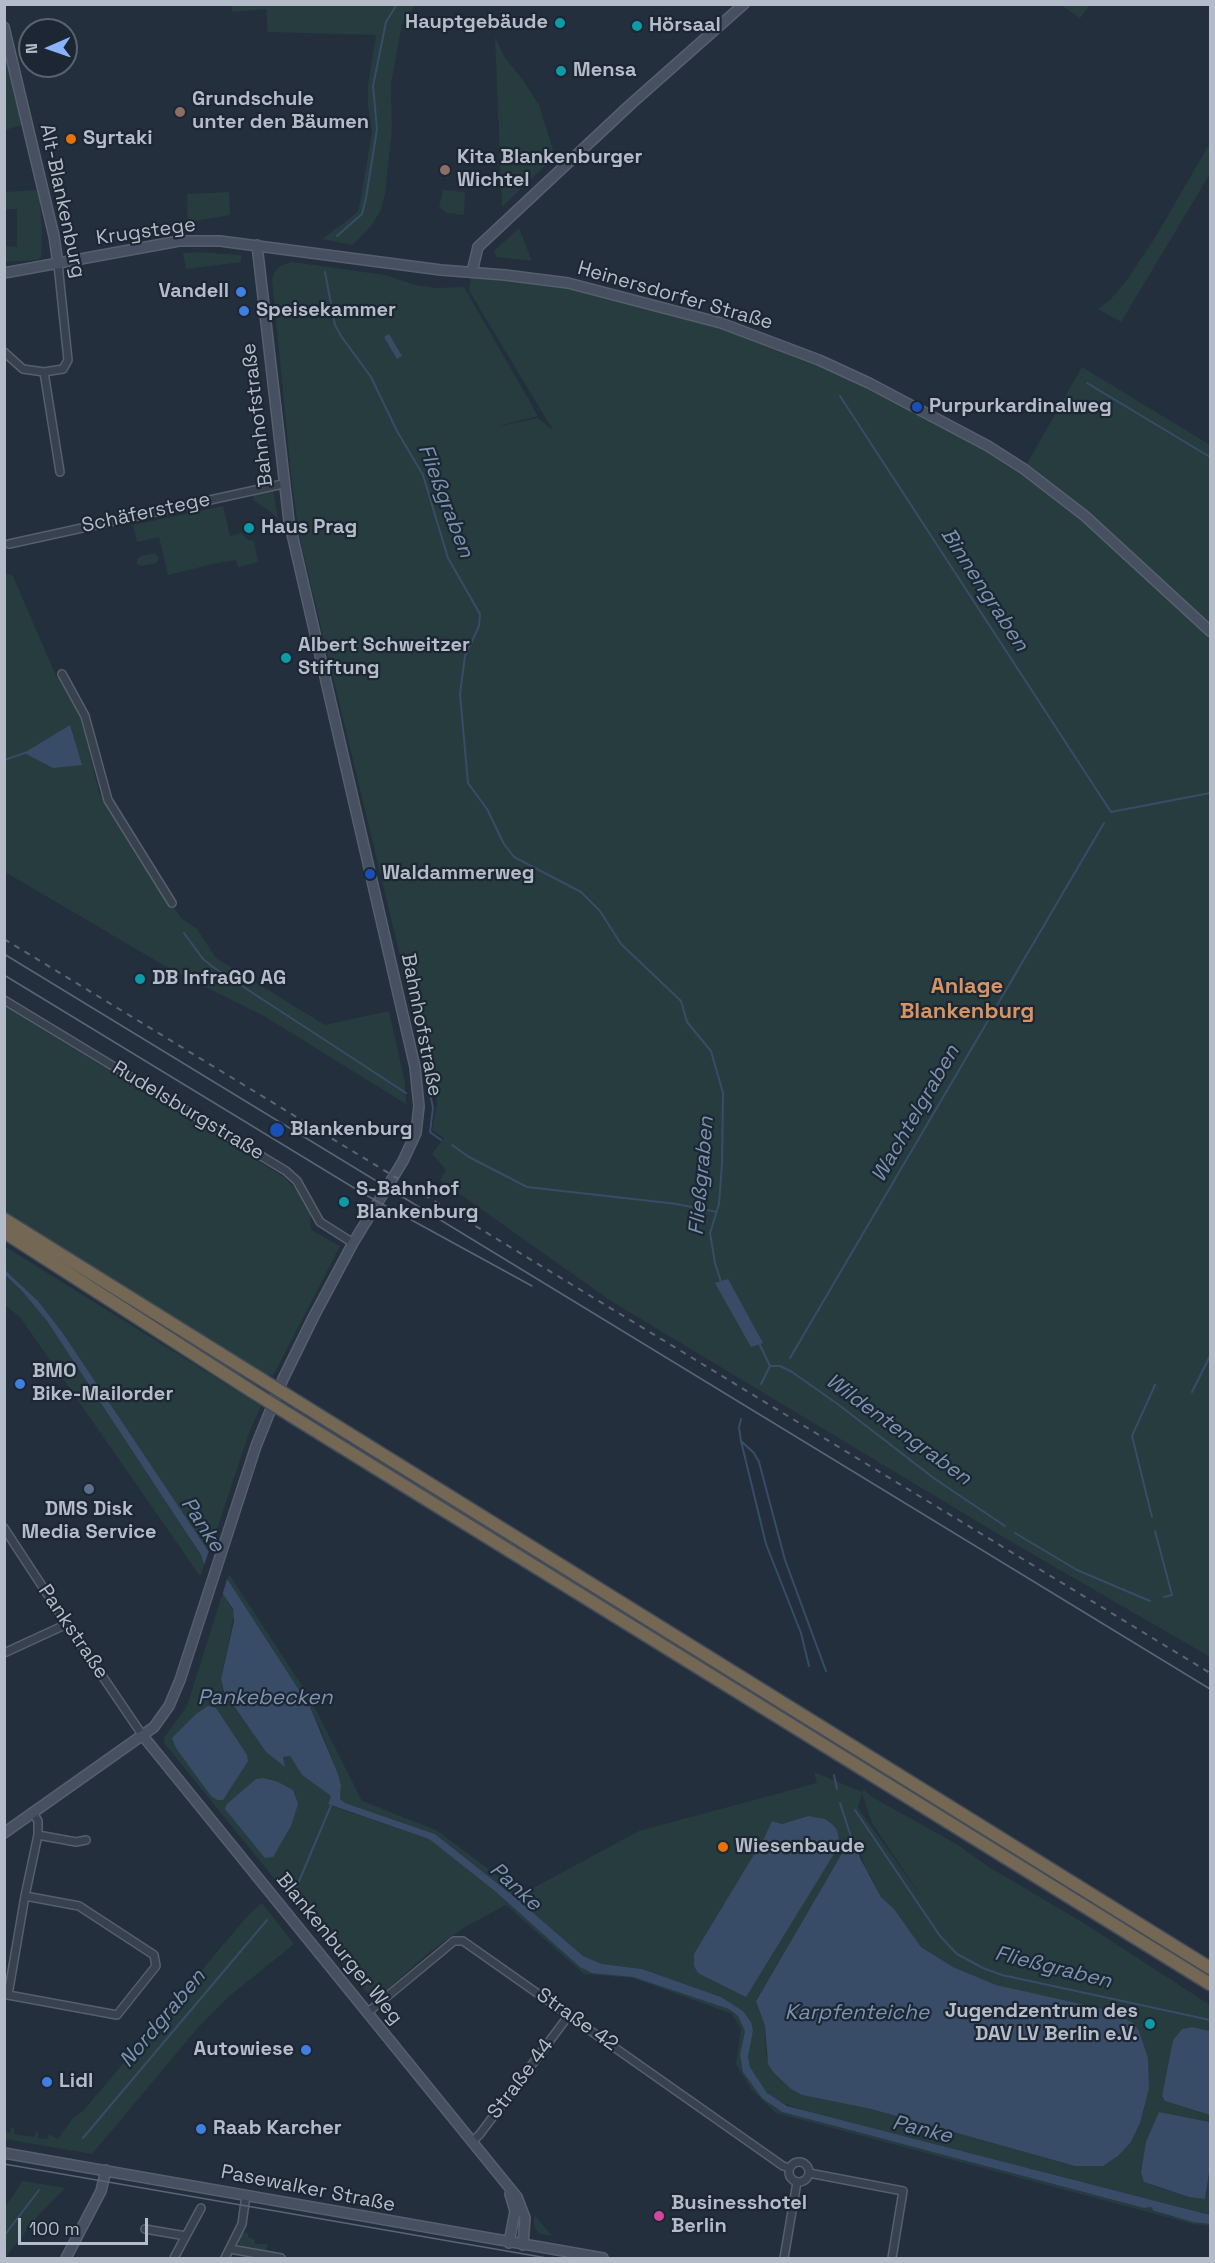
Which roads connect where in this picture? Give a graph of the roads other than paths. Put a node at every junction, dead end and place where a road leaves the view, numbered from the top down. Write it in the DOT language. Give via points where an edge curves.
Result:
graph roads {
  1 [pos="744,4"];
  2 [pos="4,27"];
  3 [pos="8,59"];
  4 [pos="257,245"];
  5 [pos="58,264"];
  6 [pos="472,272"];
  7 [pos="4,273"];
  8 [pos="4,352"];
  9 [pos="44,372"];
  10 [pos="60,472"];
  11 [pos="284,484"];
  12 [pos="9,544"];
  13 [pos="1210,631"];
  14 [pos="62,674"];
  15 [pos="172,903"];
  16 [pos="4,1000"];
  17 [pos="4,1219"];
  18 [pos="4,1232"];
  19 [pos="353,1243"];
  20 [pos="4,1528"];
  21 [pos="67,1624"];
  22 [pos="4,1653"];
  23 [pos="143,1736"];
  24 [pos="33,1813"];
  25 [pos="4,1833"];
  26 [pos="38,1835"];
  27 [pos="86,1840"];
  28 [pos="25,1896"];
  29 [pos="1210,1968"];
  30 [pos="1210,1984"];
  31 [pos="367,2013"];
  32 [pos="569,2015"];
  33 [pos="472,2142"];
  34 [pos="5,2154"];
  35 [pos="790,2168"];
  36 [pos="106,2170"];
  37 [pos="809,2173"];
  38 [pos="797,2181"];
  39 [pos="507,2186"];
  40 [pos="246,2195"];
  41 [pos="201,2208"];
  42 [pos="145,2229"];
  43 [pos="186,2236"];
  44 [pos="509,2243"];
  45 [pos="523,2245"];
  46 [pos="230,2249"];
  47 [pos="66,2259"];
  48 [pos="174,2259"];
  49 [pos="225,2259"];
  50 [pos="281,2259"];
  51 [pos="603,2259"];
  52 [pos="784,2259"];
  53 [pos="892,2259"];
  1 -- 6 [label="main road" via="478,247"];
  2 -- 3 [label="main road, Alt-Blankenburg"];
  3 -- 5 [label="main road, Alt-Blankenburg"];
  4 -- 5 [label="main road, Krugstege" via="180,241"];
  4 -- 6 [label="main road, Heinersdorfer Straße"];
  4 -- 11 [label="main road, Bahnhofstraße"];
  5 -- 7 [label="main road, Krugstege"];
  5 -- 9 [label="street, Alt-Blankenburg" via="68,360 63,369"];
  6 -- 13 [label="main road, Heinersdorfer Straße" via="568,284 709,320 790,348 870,383 1024,469 1085,516"];
  8 -- 9 [label="street" via="23,369"];
  9 -- 10 [label="street"];
  11 -- 12 [label="street, Schäferstege"];
  11 -- 19 [label="main road, Bahnhofstraße" via="302,582 419,1094 416,1133 410,1147"];
  14 -- 15 [label="street" via="85,716 108,800"];
  16 -- 19 [label="street, Rudelsburgstraße" via="286,1171 297,1181 320,1222"];
  17 -- 29 [label="highway, bridge"];
  18 -- 30 [label="highway, bridge" via="253,1392"];
  19 -- 23 [label="main road, Bahnhofstraße" via="283,1379 256,1446 175,1695 159,1722"];
  20 -- 21 [label="street, Pankstraße"];
  21 -- 22 [label="street"];
  21 -- 23 [label="street, Pankstraße"];
  23 -- 24 [label="main road, Bahnhofstraße"];
  23 -- 31 [label="main road, Blankenburger Weg"];
  24 -- 25 [label="main road, Bahnhofstraße"];
  24 -- 26 [label="street" via="39,1821"];
  26 -- 27 [label="street" via="76,1842"];
  26 -- 28 [label="street"];
  28 -- 28 [label="street" via="8,1995 117,2015 156,1966 154,1955 79,1906"];
  31 -- 32 [label="street, Straße 42" via="458,1940"];
  31 -- 33 [label="main road, Blankenburger Weg"];
  32 -- 33 [label="street, Straße 44"];
  32 -- 35 [label="street, Straße 42"];
  33 -- 39 [label="main road, Blankenburger Weg"];
  34 -- 36 [label="main road, Pasewalker Straße"];
  35 -- 37 [label="street" via="800,2162"];
  35 -- 38 [label="street" via="790,2176"];
  36 -- 40 [label="main road, Pasewalker Straße"];
  36 -- 47 [label="main road" via="98,2198"];
  37 -- 38 [label="street" via="804,2181"];
  37 -- 53 [label="street" via="903,2191"];
  38 -- 52 [label="street"];
  39 -- 44 [label="main road, Blankenburger Weg" via="515,2211"];
  39 -- 45 [label="main road, Blankenburger Weg" via="523,2208"];
  40 -- 44 [label="main road, Pasewalker Straße"];
  40 -- 46 [label="street" via="242,2224"];
  41 -- 43 [label="street"];
  42 -- 43 [label="street"];
  43 -- 48 [label="street"];
  44 -- 45 [label="main road, Pasewalker Straße"];
  45 -- 51 [label="main road, Pasewalker Straße"];
  46 -- 49 [label="street"];
  46 -- 50 [label="street"];
}
